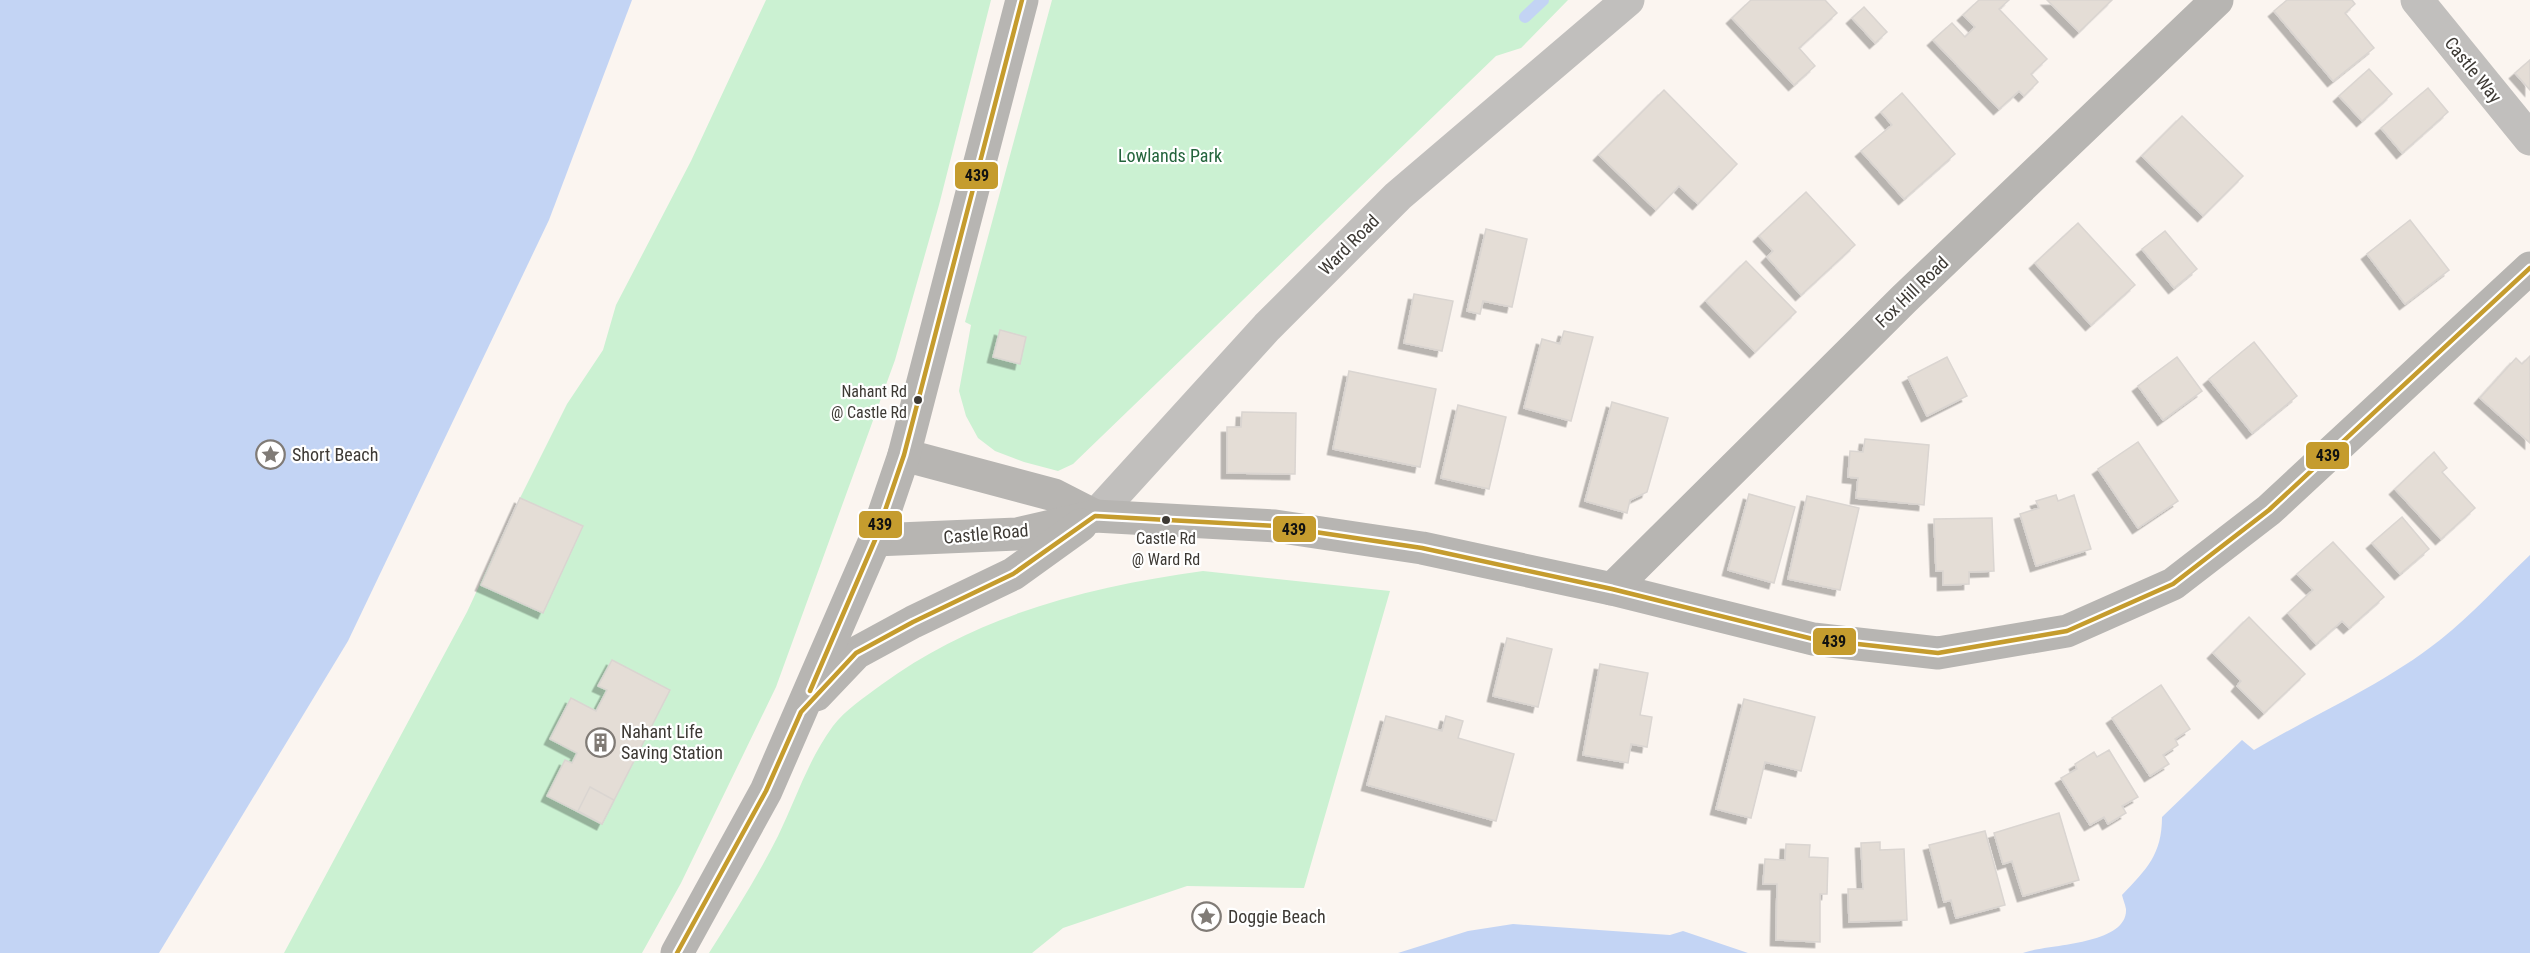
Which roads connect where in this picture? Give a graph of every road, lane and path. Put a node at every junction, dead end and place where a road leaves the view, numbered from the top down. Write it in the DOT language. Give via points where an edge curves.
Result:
graph roads {
  1 [pos="1022,0"];
  2 [pos="1628,0"];
  3 [pos="2217,0"];
  4 [pos="2417,0"];
  5 [pos="2530,139"];
  6 [pos="2530,268"];
  7 [pos="904,455"];
  8 [pos="1095,516"];
  9 [pos="875,540"];
  10 [pos="1612,589"];
  11 [pos="801,712"];
  12 [pos="677,953"];
  1 -- 7 [label="main road"];
  2 -- 8 [label="street, Ward Road" via="1398,196 1267,327"];
  3 -- 10 [label="main road, Fox Hill Road" via="1904,299"];
  4 -- 5 [label="street, Castle Way"];
  6 -- 10 [label="main road, Castle Road" via="2269,510 2174,584 2067,630 1938,653 1813,639"];
  7 -- 8 [label="main road, Castle Road" via="1054,495"];
  7 -- 9 [label="main road"];
  8 -- 9 [label="main road, Castle Road" via="1017,534"];
  8 -- 10 [label="main road, Castle Road" via="1275,526 1422,548"];
  8 -- 11 [label="main road, Castle Road" via="1013,574 856,653"];
  9 -- 11 [label="main road"];
  11 -- 12 [label="main road" via="766,791"];
}
